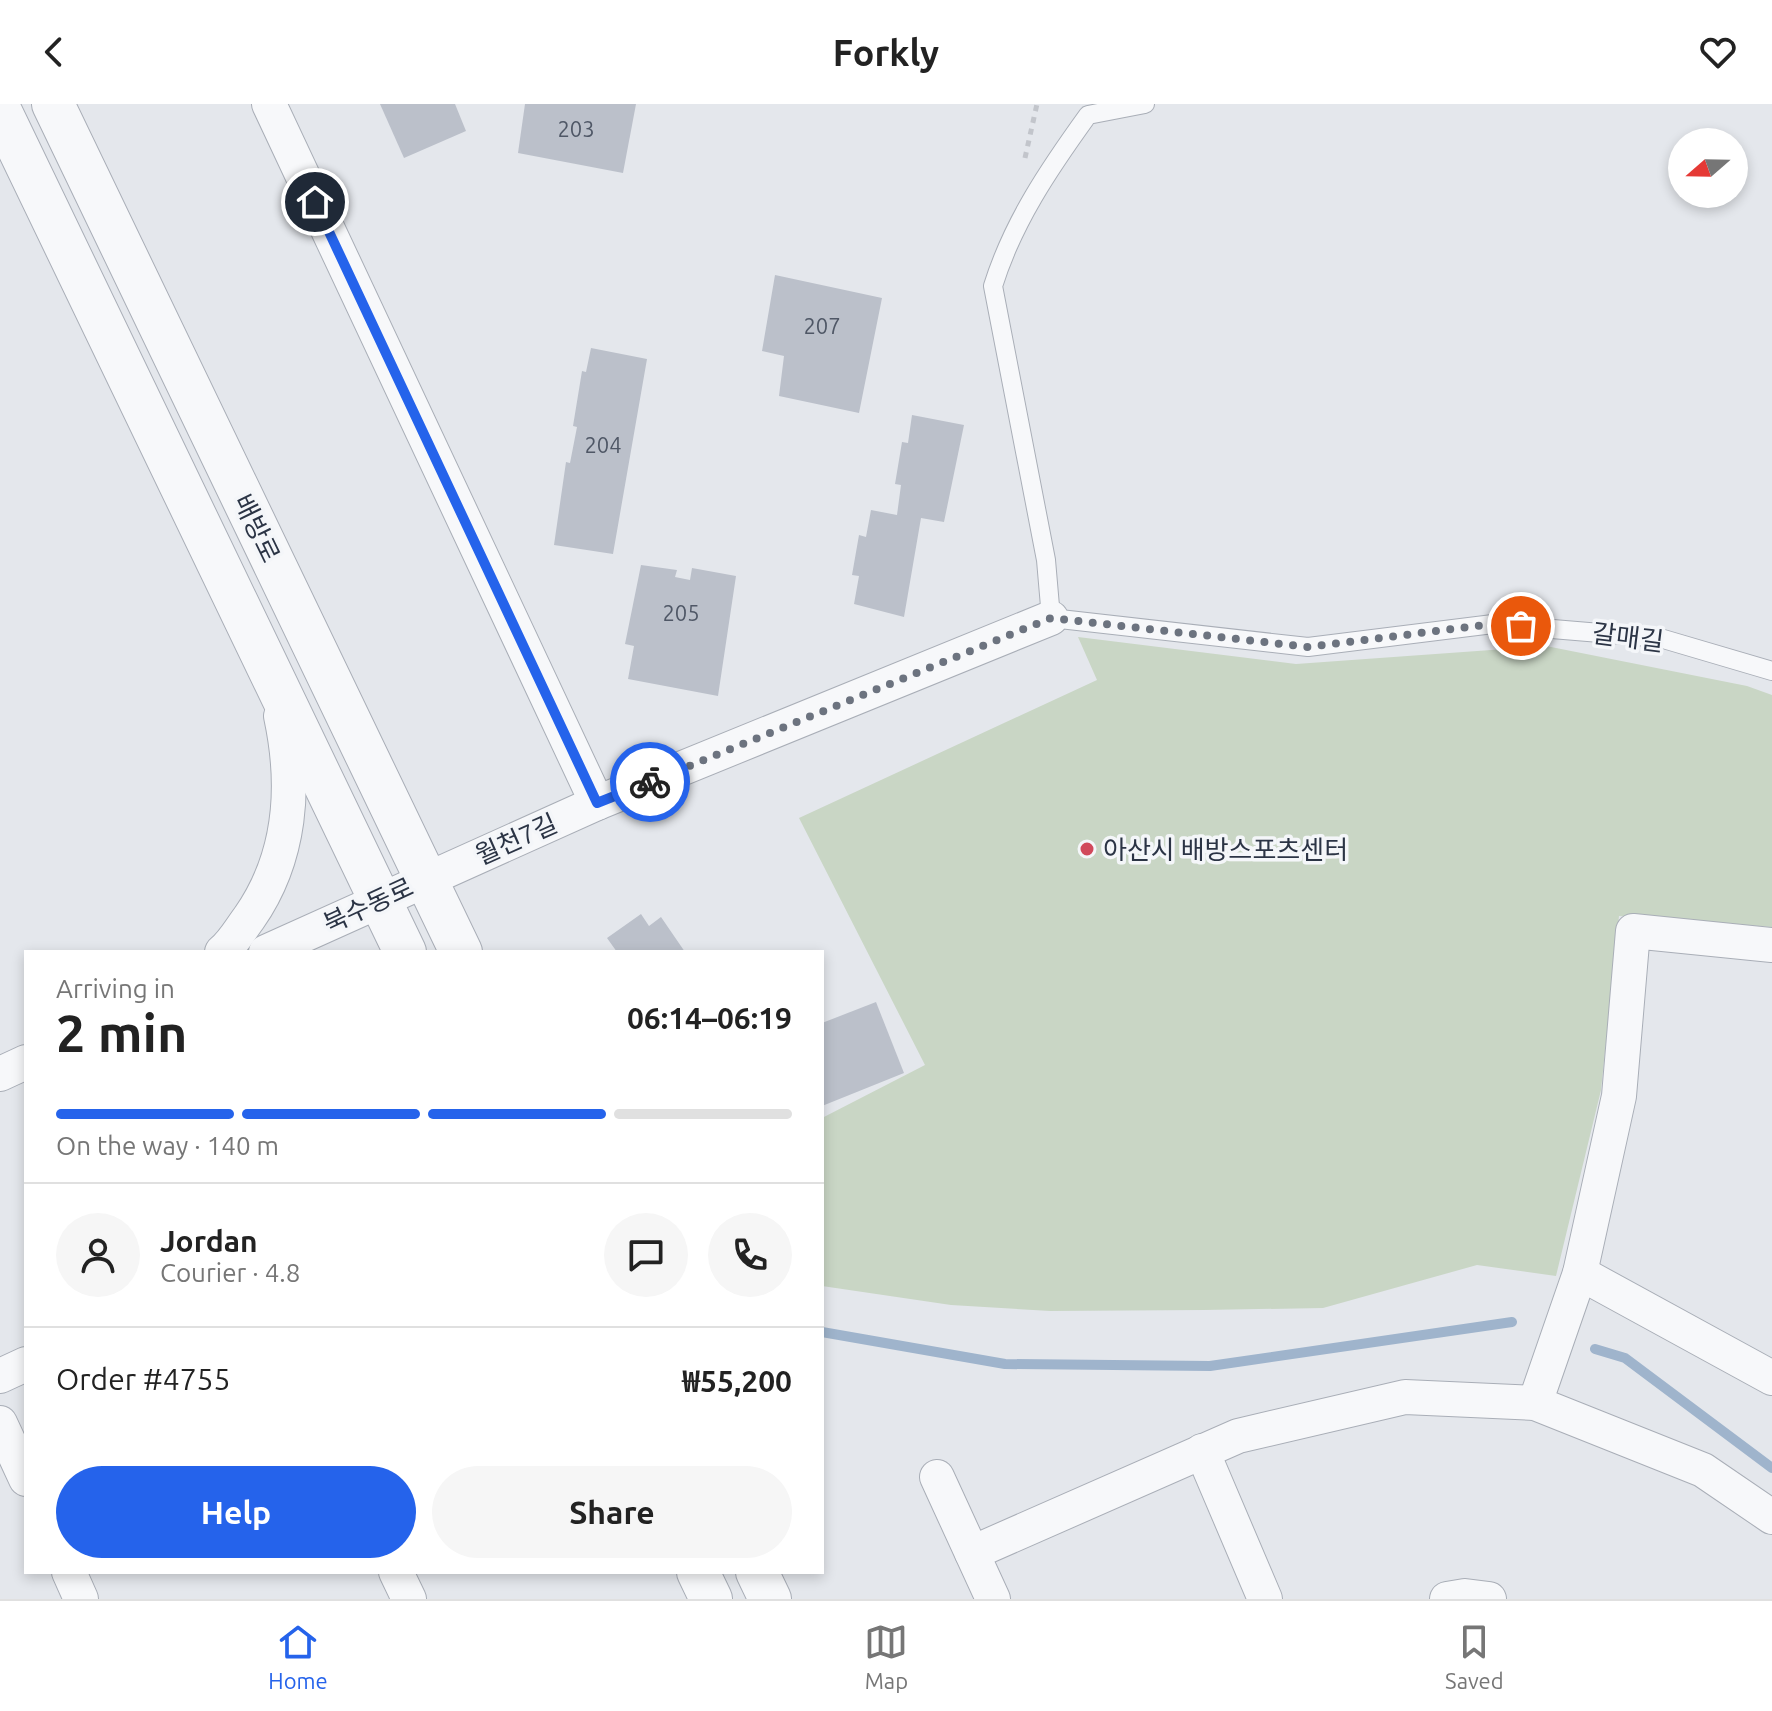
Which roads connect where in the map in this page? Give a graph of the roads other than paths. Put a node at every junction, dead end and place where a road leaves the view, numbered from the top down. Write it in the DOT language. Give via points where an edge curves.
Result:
graph roads {
  1 [pos="53,104"];
  2 [pos="269,104"];
  3 [pos="1145,104"];
  4 [pos="0,110"];
  5 [pos="1051,618"];
  6 [pos="1772,671"];
  7 [pos="272,672"];
  8 [pos="597,803"];
  9 [pos="426,879"];
  10 [pos="381,900"];
  11 [pos="1772,945"];
  12 [pos="224,950"];
  13 [pos="270,950"];
  14 [pos="404,950"];
  15 [pos="460,950"];
  16 [pos="24,1063"];
  17 [pos="0,1074"];
  18 [pos="1580,1273"];
  19 [pos="24,1365"];
  20 [pos="0,1376"];
  21 [pos="1772,1378"];
  22 [pos="1535,1403"];
  23 [pos="0,1423"];
  24 [pos="1202,1451"];
  25 [pos="24,1475"];
  26 [pos="937,1477"];
  27 [pos="1772,1517"];
  28 [pos="972,1553"];
  29 [pos="70,1574"];
  30 [pos="397,1574"];
  31 [pos="699,1574"];
  32 [pos="758,1574"];
  33 [pos="81,1599"];
  34 [pos="409,1599"];
  35 [pos="711,1599"];
  36 [pos="770,1599"];
  37 [pos="993,1599"];
  38 [pos="1265,1599"];
  39 [pos="1447,1599"];
  40 [pos="1489,1599"];
  1 -- 9 [label="street, 배방로"];
  2 -- 8 [label="street"];
  3 -- 5 [label="lane" via="1088,115 1037,187 993,286 1046,560"];
  4 -- 7 [label="street, 배방로"];
  5 -- 6 [label="lane, 갈매길" via="1308,647 1493,624 1660,638"];
  5 -- 8 [label="street, 월천7길"];
  7 -- 10 [label="street, 배방로"];
  7 -- 12 [label="street" via="289,754 287,827 269,890"];
  8 -- 9 [label="street, 월천7길"];
  9 -- 10 [label="street, 북수동로"];
  9 -- 15 [label="street, 배방로"];
  10 -- 13 [label="street, 북수동로"];
  10 -- 14 [label="street, 배방로"];
  11 -- 18 [label="street" via="1633,931 1619,1096"];
  16 -- 17 [label="street"];
  18 -- 21 [label="street"];
  18 -- 22 [label="street"];
  19 -- 20 [label="street"];
  22 -- 24 [label="street" via="1405,1397 1238,1436"];
  22 -- 27 [label="street" via="1703,1470"];
  23 -- 25 [label="street"];
  24 -- 28 [label="street"];
  24 -- 38 [label="street"];
  26 -- 28 [label="street"];
  28 -- 37 [label="street"];
  29 -- 33 [label="street"];
  30 -- 34 [label="street"];
  31 -- 35 [label="street"];
  32 -- 36 [label="street"];
  39 -- 40 [label="street"];
}
